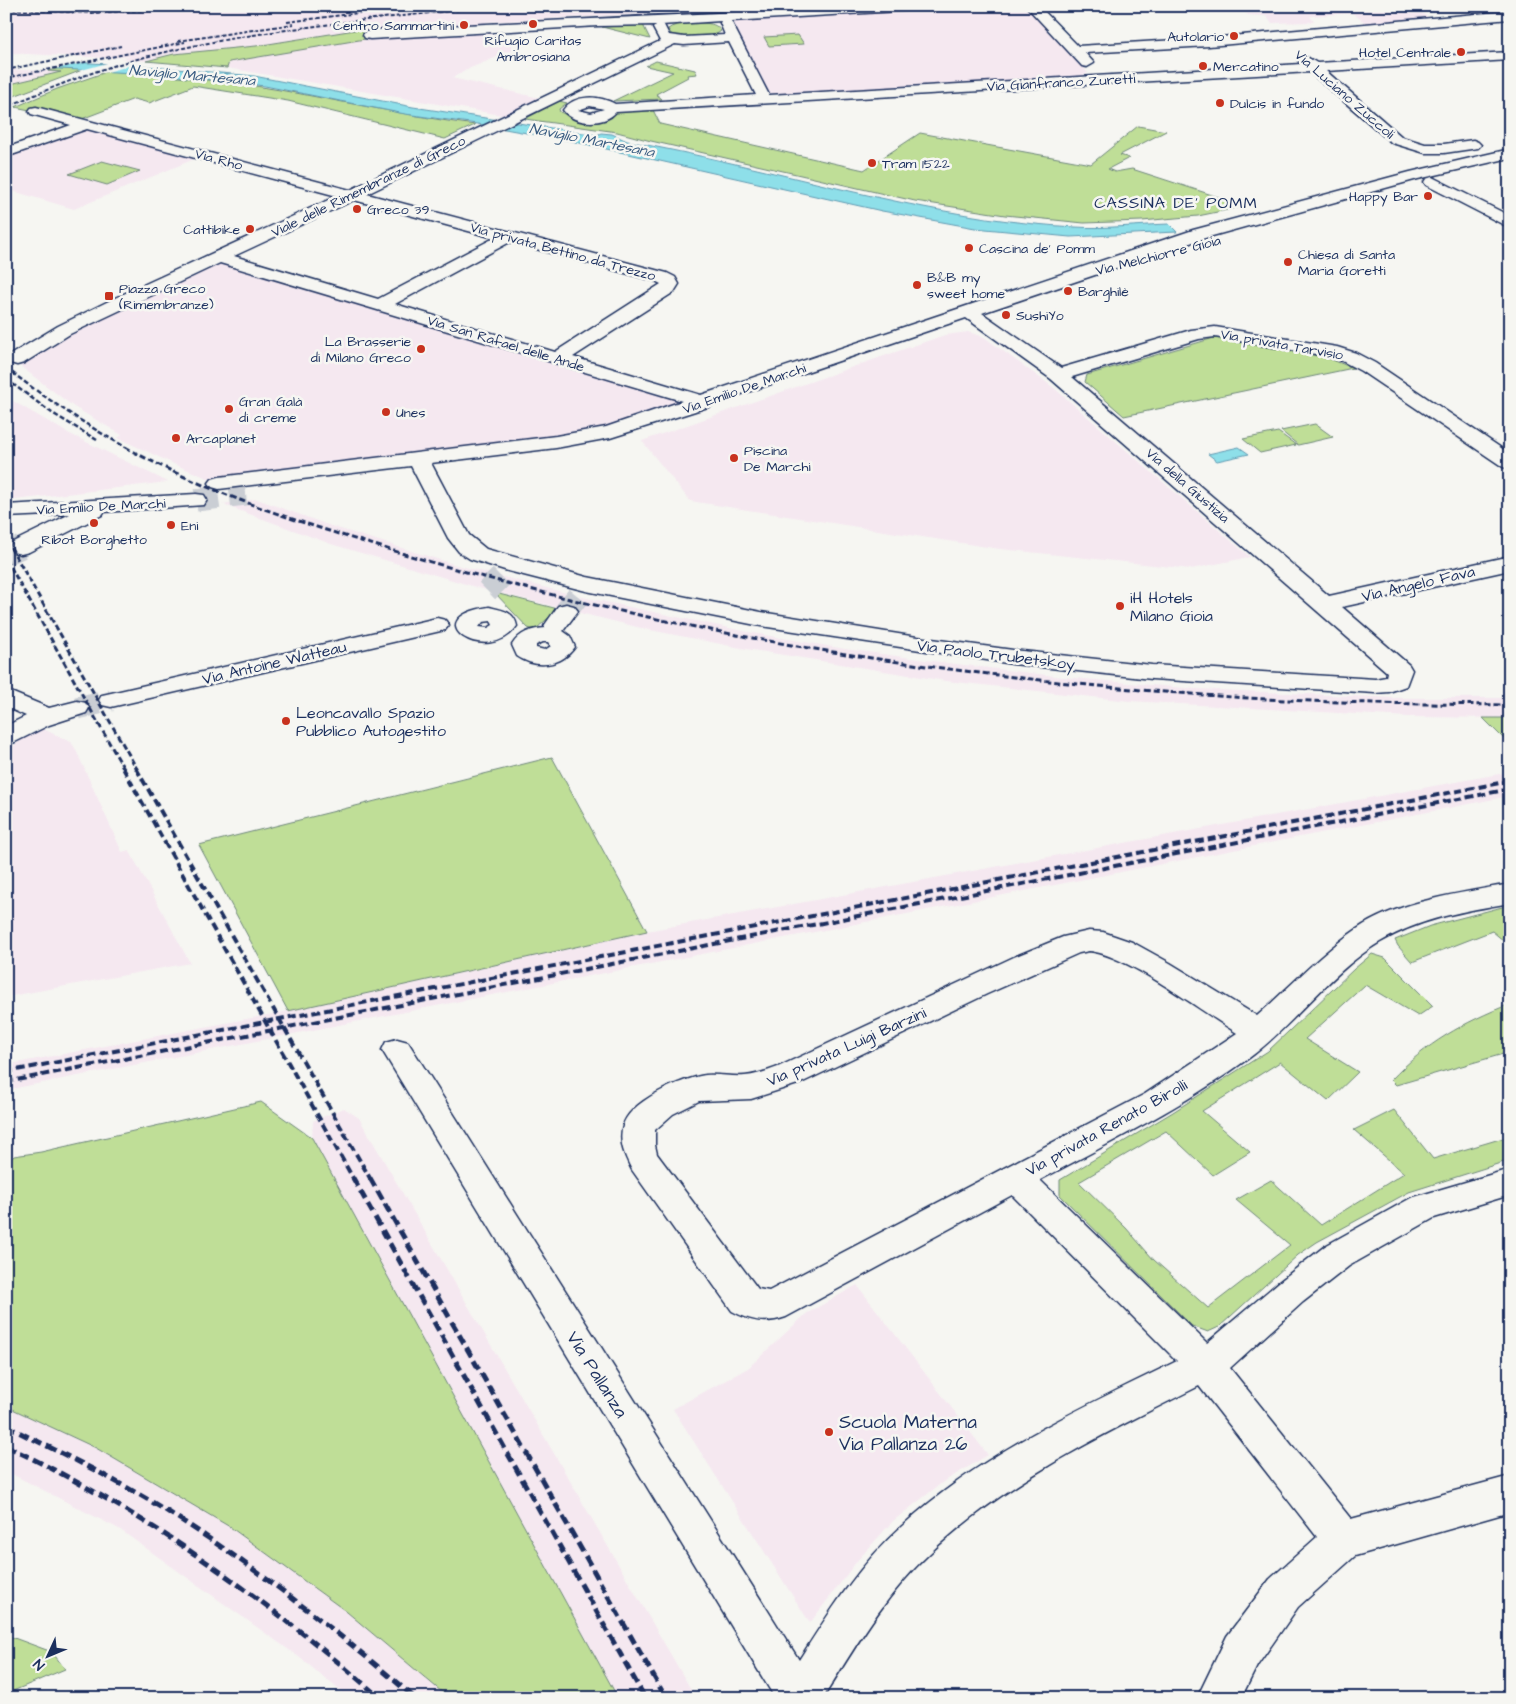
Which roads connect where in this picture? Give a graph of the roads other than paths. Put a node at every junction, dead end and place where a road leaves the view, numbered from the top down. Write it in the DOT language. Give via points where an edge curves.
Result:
graph roads {
  1 [pos="916,6"];
  2 [pos="1032,6"];
  3 [pos="1510,14"];
  4 [pos="723,16"];
  5 [pos="654,17"];
  6 [pos="370,35"];
  7 [pos="1278,35"];
  8 [pos="734,38"];
  9 [pos="672,40"];
  10 [pos="1076,50"];
  11 [pos="1510,56"];
  12 [pos="1313,67"];
  13 [pos="1101,78"];
  14 [pos="765,100"];
  15 [pos="612,108"];
  16 [pos="36,111"];
  17 [pos="86,124"];
  18 [pos="1508,145"];
  19 [pos="6,153"];
  20 [pos="1510,163"];
  21 [pos="1432,182"];
  22 [pos="352,194"];
  23 [pos="1510,223"];
  24 [pos="509,236"];
  25 [pos="219,257"];
  26 [pos="1087,273"];
  27 [pos="380,305"];
  28 [pos="966,312"];
  29 [pos="12,355"];
  30 [pos="558,358"];
  31 [pos="1058,375"];
  32 [pos="632,380"];
  33 [pos="704,402"];
  34 [pos="636,424"];
  35 [pos="418,459"];
  36 [pos="392,463"];
  37 [pos="1510,463"];
  38 [pos="219,483"];
  39 [pos="126,494"];
  40 [pos="246,494"];
  41 [pos="103,505"];
  42 [pos="6,511"];
  43 [pos="21,547"];
  44 [pos="1510,562"];
  45 [pos="1326,604"];
  46 [pos="492,607"];
  47 [pos="555,621"];
  48 [pos="1400,670"];
  49 [pos="6,697"];
  50 [pos="111,700"];
  51 [pos="77,708"];
  52 [pos="46,716"];
  53 [pos="6,737"];
  54 [pos="1510,893"];
  55 [pos="1258,1032"];
  56 [pos="397,1050"];
  57 [pos="1016,1178"];
  58 [pos="1510,1182"];
  59 [pos="766,1308"];
  60 [pos="1205,1365"];
  61 [pos="1510,1494"];
  62 [pos="1344,1540"];
  63 [pos="799,1698"];
  64 [pos="1218,1698"];
  1 -- 4 [label="street"];
  2 -- 10 [label="street"];
  3 -- 7 [label="street"];
  4 -- 5 [label="street"];
  4 -- 8 [label="street"];
  5 -- 6 [label="street" via="608,23"];
  5 -- 9 [label="street" via="664,38"];
  7 -- 10 [label="street"];
  7 -- 12 [label="street, Via Luciano Zuccoli"];
  8 -- 9 [label="street"];
  8 -- 14 [label="street"];
  9 -- 22 [label="street, Viale delle Rimembranze di Greco"];
  10 -- 13 [label="street"];
  11 -- 12 [label="street, Via Gianfranco Zuretti"];
  12 -- 13 [label="street, Via Gianfranco Zuretti"];
  12 -- 18 [label="street, Via Luciano Zuccoli" via="1403,143 1436,150"];
  13 -- 14 [label="street, Via Gianfranco Zuretti"];
  14 -- 15 [label="street, Via Gianfranco Zuretti"];
  16 -- 17 [label="street, Via Rho"];
  17 -- 19 [label="street"];
  17 -- 22 [label="street, Via Rho"];
  18 -- 26 [label="street, Via Melchiorre Gioia" via="1416,175 1199,234"];
  20 -- 21 [label="street, Via Melchiorre Gioia"];
  21 -- 23 [label="street"];
  21 -- 26 [label="street, Via Melchiorre Gioia"];
  22 -- 24 [label="street, Via privata Bettino da Trezzo"];
  22 -- 25 [label="street, Viale delle Rimembranze di Greco"];
  24 -- 27 [label="street"];
  24 -- 30 [label="street, Via privata Bettino da Trezzo" via="669,280 668,288"];
  25 -- 27 [label="street, Via San Rafael delle Ande"];
  25 -- 29 [label="street, Viale delle Rimembranze di Greco"];
  26 -- 28 [label="street, Via Emilio De Marchi"];
  27 -- 30 [label="street, Via San Rafael delle Ande"];
  28 -- 31 [label="street, Via della Giustizia"];
  28 -- 33 [label="street, Via Emilio De Marchi"];
  30 -- 32 [label="street, Via San Rafael delle Ande"];
  31 -- 37 [label="street, Via privata Tarvisio" via="1205,333 1223,332 1330,351 1368,367"];
  31 -- 45 [label="street, Via della Giustizia"];
  32 -- 33 [label="street, Via San Rafael delle Ande"];
  32 -- 34 [label="street, Via San Rafael delle Ande" via="650,388 652,394"];
  33 -- 34 [label="street, Via Emilio De Marchi"];
  34 -- 35 [label="street, Via Emilio De Marchi" via="578,439"];
  35 -- 36 [label="street, Via Emilio De Marchi"];
  35 -- 46 [label="street" via="459,538 478,554"];
  36 -- 38 [label="street, Via Emilio De Marchi"];
  36 -- 40 [label="street, Via Emilio De Marchi"];
  39 -- 41 [label="street"];
  39 -- 41 [label="street, Via Emilio De Marchi" via="189,494"];
  39 -- 42 [label="street, Via Emilio De Marchi"];
  41 -- 42 [label="street, Via Emilio De Marchi"];
  41 -- 43 [label="street"];
  44 -- 45 [label="street, Via Angelo Fava"];
  45 -- 48 [label="street, Via della Giustizia"];
  46 -- 47 [label="street"];
  46 -- 47 [label="street"];
  46 -- 50 [label="street, Via Antoine Watteau" via="437,625"];
  47 -- 48 [label="street, Via Paolo Trubetskoy" via="761,619 1013,657 1142,671 1375,686 1397,681"];
  49 -- 52 [label="street"];
  51 -- 52 [label="street"];
  52 -- 53 [label="street"];
  54 -- 55 [label="street, Via privata Renato Birolli" via="1439,907 1409,916 1369,935 1329,966"];
  55 -- 57 [label="street, Via privata Renato Birolli" via="1239,1049 1156,1103"];
  55 -- 59 [label="street, Via privata Luigi Barzini" via="1122,949 1089,941 1045,956 810,1066 756,1086 735,1089 708,1087 683,1093 640,1125 637,1143 642,1158 745,1300"];
  56 -- 63 [label="street, Via Pallanza"];
  57 -- 59 [label="street, Via privata Renato Birolli"];
  57 -- 60 [label="street"];
  58 -- 60 [label="street" via="1423,1208 1338,1256"];
  60 -- 62 [label="street"];
  60 -- 63 [label="street" via="1102,1416 1018,1463 944,1515 914,1541 854,1611"];
  61 -- 62 [label="street"];
  62 -- 64 [label="street" via="1284,1593 1242,1651"];
}
